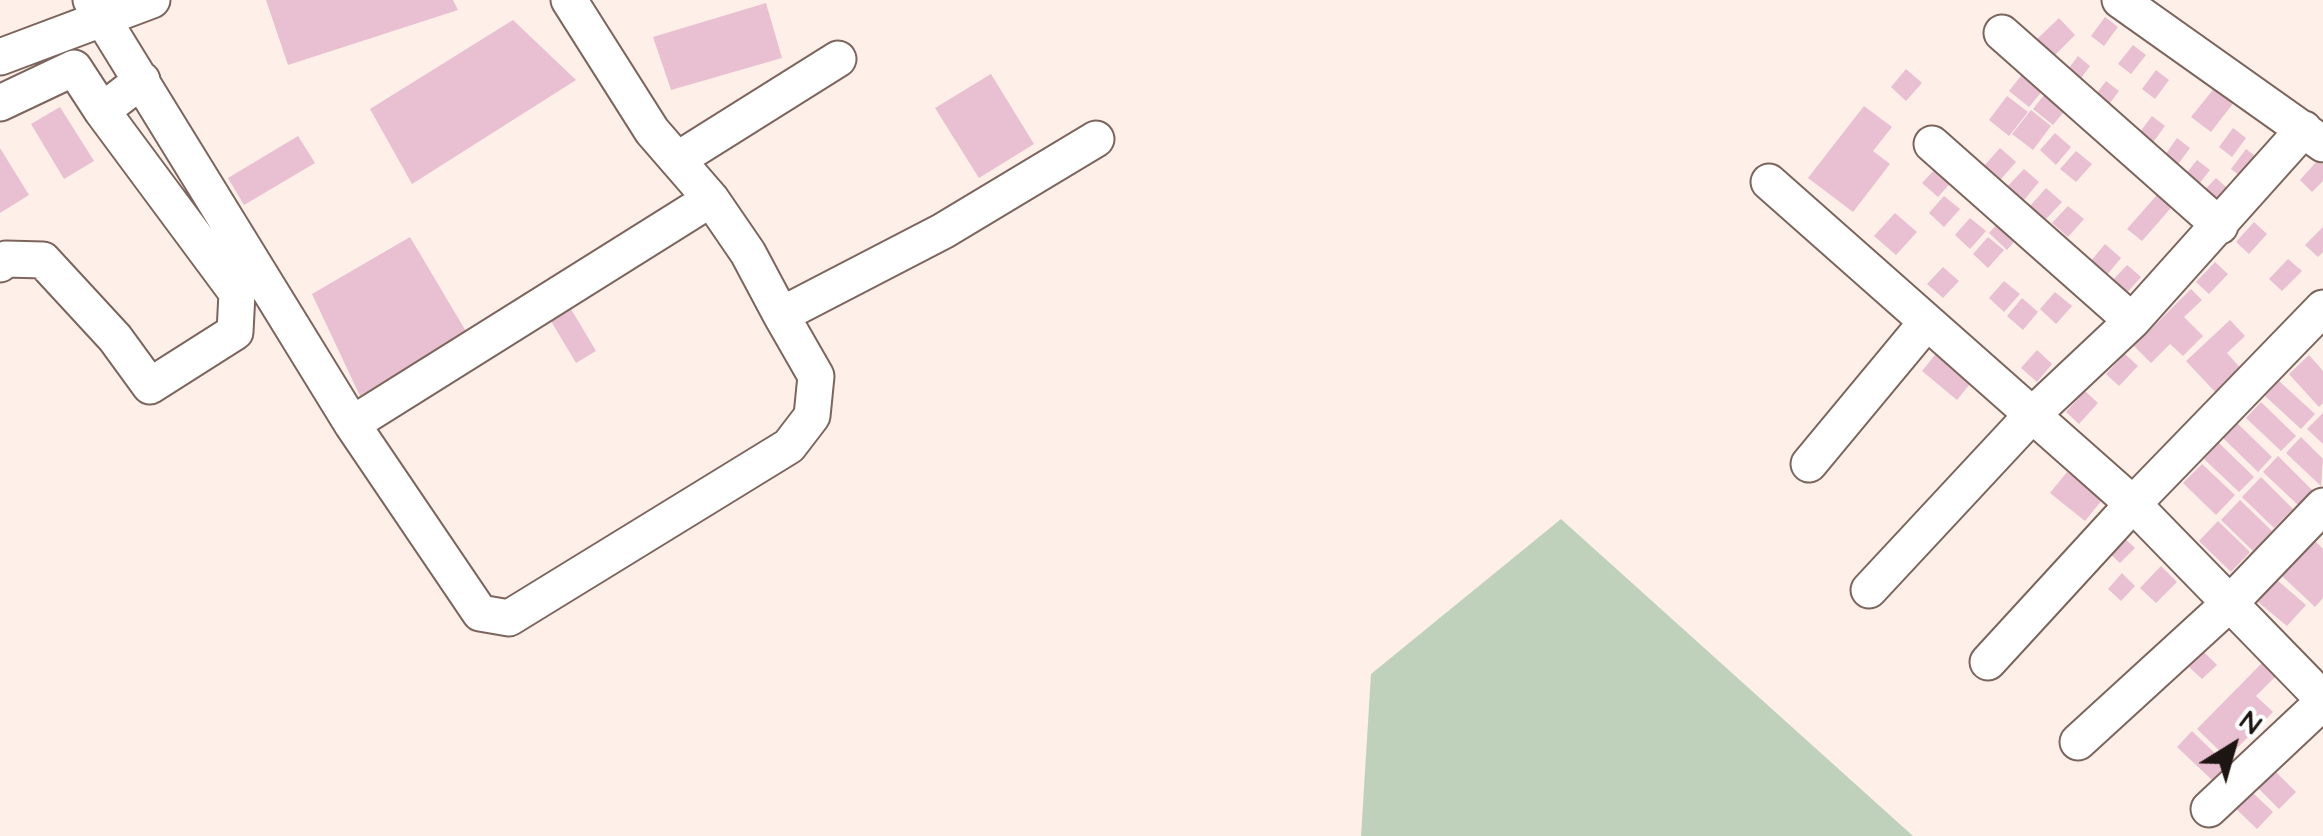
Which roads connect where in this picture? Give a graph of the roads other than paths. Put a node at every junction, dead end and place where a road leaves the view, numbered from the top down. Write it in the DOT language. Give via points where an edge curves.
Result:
graph roads {
  1 [pos="152,0"];
  2 [pos="568,0"];
  3 [pos="2120,0"];
  4 [pos="98,9"];
  5 [pos="2002,34"];
  6 [pos="0,58"];
  7 [pos="838,59"];
  8 [pos="142,80"];
  9 [pos="0,103"];
  10 [pos="102,110"];
  11 [pos="2313,136"];
  12 [pos="1096,139"];
  13 [pos="1932,144"];
  14 [pos="677,160"];
  15 [pos="1770,182"];
  16 [pos="711,199"];
  17 [pos="2220,226"];
  18 [pos="0,264"];
  19 [pos="2323,308"];
  20 [pos="781,315"];
  21 [pos="2132,322"];
  22 [pos="1926,323"];
  23 [pos="2031,416"];
  24 [pos="352,424"];
  25 [pos="1809,464"];
  26 [pos="2133,504"];
  27 [pos="2323,506"];
  28 [pos="1869,590"];
  29 [pos="2230,603"];
  30 [pos="1988,662"];
  31 [pos="2323,701"];
  32 [pos="2078,742"];
  33 [pos="2210,808"];
  1 -- 4 [label="street"];
  2 -- 14 [label="street"];
  3 -- 11 [label="street"];
  4 -- 6 [label="street"];
  4 -- 8 [label="street"];
  5 -- 17 [label="street"];
  7 -- 14 [label="street"];
  8 -- 10 [label="street"];
  8 -- 24 [label="street"];
  9 -- 10 [label="street" via="74,68"];
  10 -- 18 [label="street" via="237,292 235,332 150,386 43,260"];
  11 -- 17 [label="street"];
  12 -- 20 [label="street" via="944,232"];
  13 -- 21 [label="street"];
  14 -- 16 [label="street"];
  15 -- 22 [label="street"];
  16 -- 20 [label="street"];
  16 -- 24 [label="street"];
  17 -- 21 [label="street"];
  19 -- 26 [label="street"];
  20 -- 24 [label="street" via="816,376 812,416 789,446 508,618 480,613"];
  21 -- 23 [label="street"];
  22 -- 23 [label="street"];
  22 -- 25 [label="street"];
  23 -- 26 [label="street"];
  23 -- 28 [label="street"];
  26 -- 29 [label="street"];
  26 -- 30 [label="street"];
  27 -- 29 [label="street"];
  29 -- 31 [label="street"];
  29 -- 32 [label="street"];
  31 -- 33 [label="street"];
}
